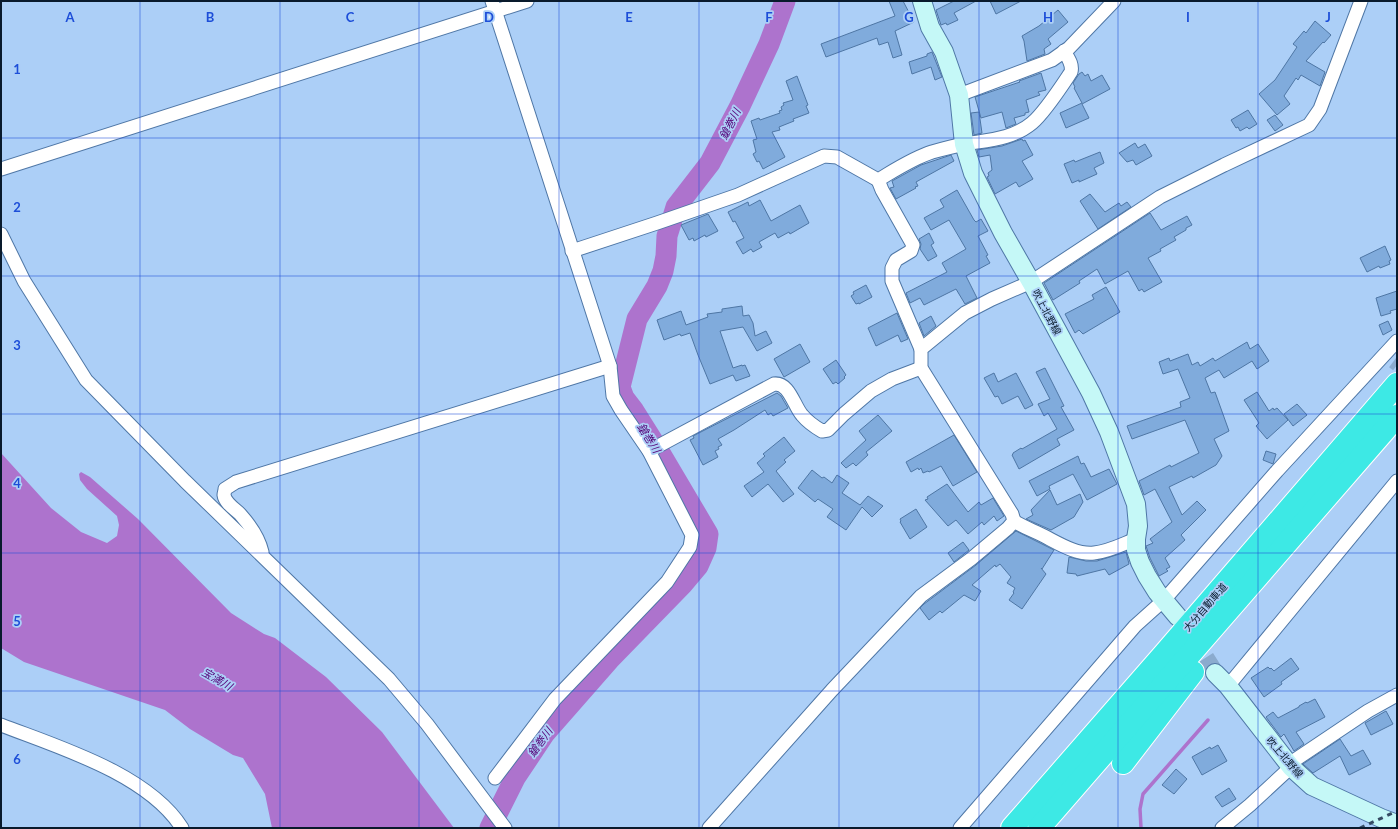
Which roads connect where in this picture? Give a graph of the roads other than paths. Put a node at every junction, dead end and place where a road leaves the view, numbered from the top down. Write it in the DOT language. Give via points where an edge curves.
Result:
graph roads {
  1 [pos="526,1"];
  2 [pos="922,1"];
  3 [pos="1114,1"];
  4 [pos="1361,1"];
  5 [pos="494,6"];
  6 [pos="1064,51"];
  7 [pos="960,95"];
  8 [pos="964,144"];
  9 [pos="1,169"];
  10 [pos="878,180"];
  11 [pos="1,234"];
  12 [pos="572,251"];
  13 [pos="1031,282"];
  14 [pos="1397,341"];
  15 [pos="921,349"];
  16 [pos="610,366"];
  17 [pos="921,368"];
  18 [pos="1397,384"];
  19 [pos="1397,416"];
  20 [pos="649,451"];
  21 [pos="1397,481"];
  22 [pos="1334,487"];
  23 [pos="1014,521"];
  24 [pos="1136,540"];
  25 [pos="263,557"];
  26 [pos="1164,600"];
  27 [pos="1178,617"];
  28 [pos="1215,673"];
  29 [pos="1228,686"];
  30 [pos="1397,695"];
  31 [pos="1,725"];
  32 [pos="1123,763"];
  33 [pos="1290,766"];
  34 [pos="494,778"];
  35 [pos="1397,824"];
  36 [pos="182,828"];
  37 [pos="505,828"];
  38 [pos="709,828"];
  39 [pos="960,828"];
  40 [pos="1012,828"];
  41 [pos="1039,828"];
  42 [pos="1222,828"];
  1 -- 5 [label="street"];
  2 -- 7 [label="main road, 吹上北野線" via="930,27 944,52"];
  3 -- 6 [label="street"];
  4 -- 13 [label="street" via="1320,109 1309,125 1160,197"];
  5 -- 9 [label="street"];
  5 -- 12 [label="street"];
  6 -- 7 [label="street" via="1052,60"];
  6 -- 8 [label="street" via="1071,63 1071,72 1032,123 1007,136"];
  7 -- 8 [label="main road, 吹上北野線"];
  8 -- 10 [label="street" via="930,153"];
  8 -- 13 [label="main road, 吹上北野線" via="973,173"];
  10 -- 12 [label="street" via="837,157 824,156 738,195"];
  10 -- 15 [label="street" via="913,245 911,251 896,260 892,268 892,281"];
  11 -- 25 [label="street" via="24,281 86,380"];
  12 -- 16 [label="street"];
  13 -- 15 [label="street" via="976,307"];
  13 -- 24 [label="main road, 吹上北野線" via="1091,393 1109,432 1136,504"];
  14 -- 26 [label="street" via="1389,358 1272,477"];
  15 -- 17 [label="street"];
  16 -- 20 [label="street" via="613,396"];
  16 -- 25 [label="street" via="236,482 225,489 224,496 248,524 261,546"];
  17 -- 20 [label="street" via="892,379 872,391 828,430 822,431 802,415 784,387 774,384"];
  17 -- 23 [label="street"];
  18 -- 40 [label="highway, 大分自動車道"];
  19 -- 22 [label="highway, 大分自動車道"];
  20 -- 34 [label="street" via="692,534 690,547 667,582 555,699"];
  21 -- 29 [label="street"];
  22 -- 32 [label="highway"];
  22 -- 41 [label="highway, 大分自動車道"];
  23 -- 24 [label="street" via="1032,532 1083,552 1103,551"];
  23 -- 38 [label="street" via="972,559 921,596 832,690"];
  24 -- 26 [label="main road, 吹上北野線" via="1136,550 1147,576"];
  25 -- 37 [label="street" via="389,679 427,724"];
  26 -- 27 [label="main road, 吹上北野線"];
  26 -- 39 [label="street" via="1135,626"];
  28 -- 29 [label="main road, 吹上北野線"];
  29 -- 33 [label="main road, 吹上北野線"];
  30 -- 33 [label="street" via="1368,710"];
  31 -- 36 [label="street" via="105,766 145,790 168,810"];
  33 -- 35 [label="main road, 吹上北野線" via="1312,786"];
  33 -- 42 [label="street"];
}
